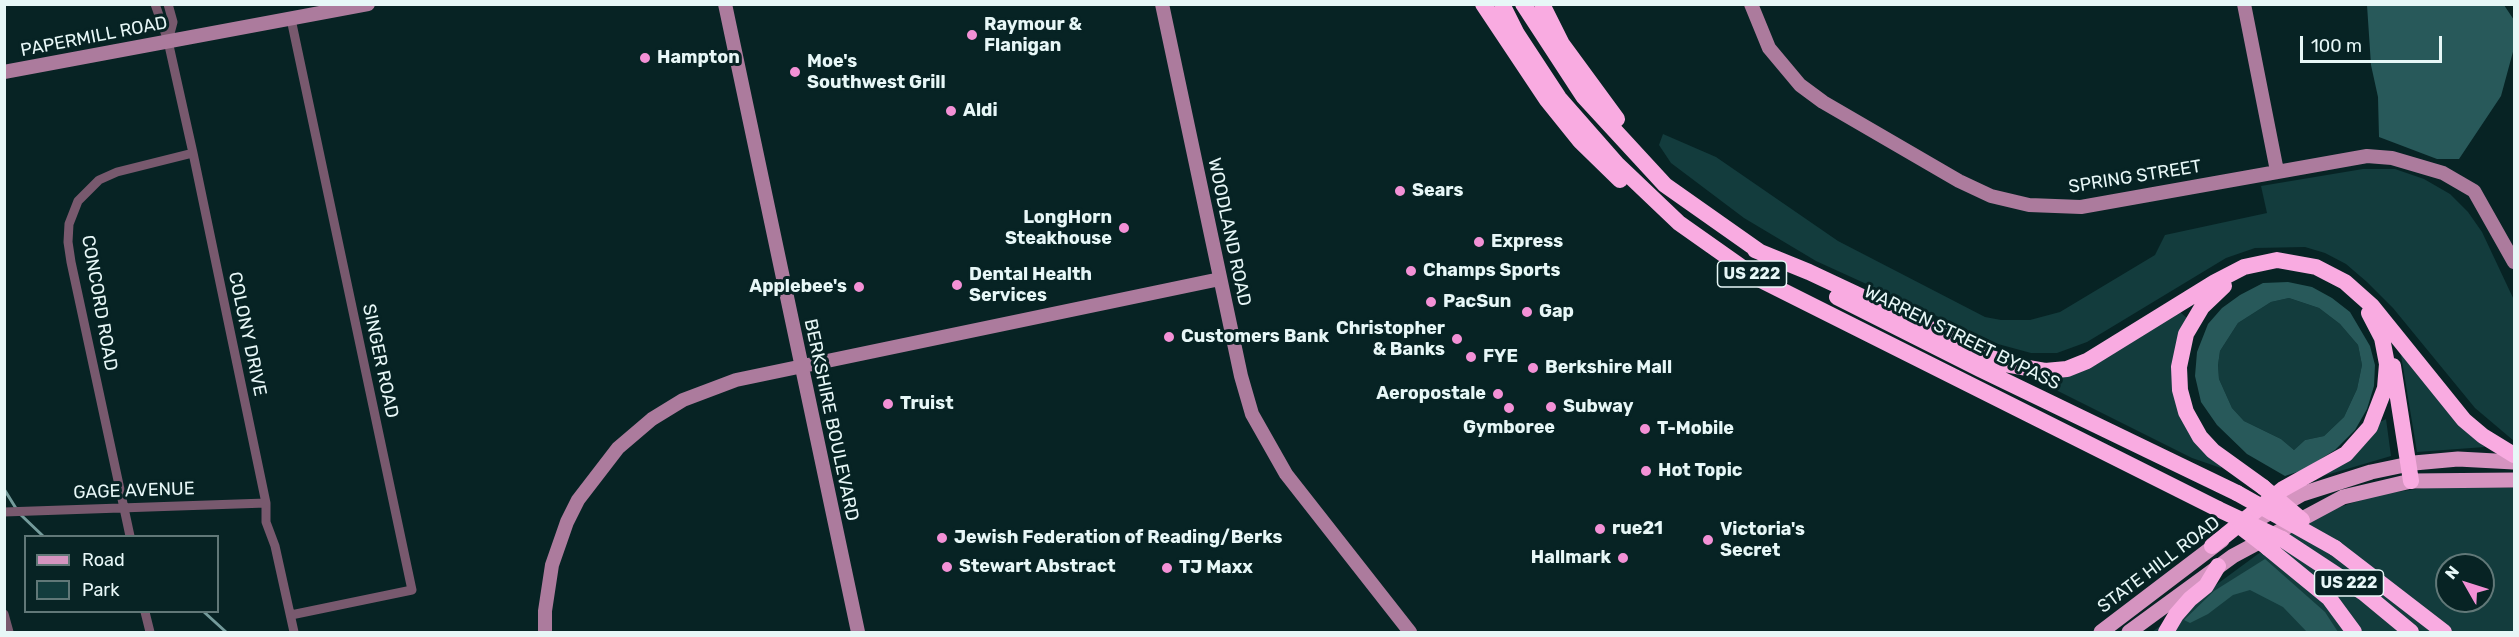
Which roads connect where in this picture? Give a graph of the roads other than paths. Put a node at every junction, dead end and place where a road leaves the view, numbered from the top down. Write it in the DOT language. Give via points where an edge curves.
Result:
graph roads {
  1 [pos="156,4"];
  2 [pos="168,4"];
  3 [pos="368,4"];
  4 [pos="726,4"];
  5 [pos="1162,4"];
  6 [pos="1483,4"];
  7 [pos="1502,4"];
  8 [pos="1523,4"];
  9 [pos="1542,4"];
  10 [pos="1751,4"];
  11 [pos="2244,4"];
  12 [pos="291,19"];
  13 [pos="168,41"];
  14 [pos="4,72"];
  15 [pos="193,153"];
  16 [pos="2277,171"];
  17 [pos="1665,185"];
  18 [pos="1679,223"];
  19 [pos="1755,250"];
  20 [pos="2514,262"];
  21 [pos="1220,279"];
  22 [pos="2372,306"];
  23 [pos="802,366"];
  24 [pos="2386,377"];
  25 [pos="2514,455"];
  26 [pos="2514,462"];
  27 [pos="2404,474"];
  28 [pos="2514,480"];
  29 [pos="266,503"];
  30 [pos="123,507"];
  31 [pos="4,512"];
  32 [pos="130,535"];
  33 [pos="2275,543"];
  34 [pos="2212,546"];
  35 [pos="2335,548"];
  36 [pos="2218,566"];
  37 [pos="145,613"];
  38 [pos="4,614"];
  39 [pos="291,615"];
  40 [pos="9,633"];
  41 [pos="150,633"];
  42 [pos="294,633"];
  43 [pos="544,633"];
  44 [pos="858,633"];
  45 [pos="1410,633"];
  46 [pos="2101,633"];
  47 [pos="2129,633"];
  48 [pos="2166,633"];
  49 [pos="2354,633"];
  50 [pos="2411,633"];
  51 [pos="2444,633"];
  1 -- 13 [label="street, COLONY DRIVE"];
  2 -- 13 [label="street, COLONY DRIVE" via="173,22"];
  3 -- 12 [label="street, PAPERMILL ROAD"];
  4 -- 23 [label="street, BERKSHIRE BOULEVARD"];
  5 -- 21 [label="street, WOODLAND ROAD"];
  6 -- 18 [label="highway" via="1546,100 1580,141 1610,173"];
  7 -- 18 [label="highway, WARREN STREET BYPASS / US 222" via="1559,98 1617,164"];
  8 -- 17 [label="highway, WARREN STREET BYPASS / US 222" via="1583,96"];
  9 -- 17 [label="highway" via="1562,44"];
  10 -- 16 [label="street, SPRING STREET" via="1769,48 1788,74 1806,89 1959,181 1999,198 2029,206 2081,207"];
  11 -- 16 [label="street"];
  12 -- 13 [label="street, PAPERMILL ROAD"];
  12 -- 39 [label="street, SINGER ROAD" via="412,590"];
  13 -- 14 [label="street, PAPERMILL ROAD"];
  13 -- 15 [label="street, COLONY DRIVE"];
  15 -- 29 [label="street, COLONY DRIVE"];
  15 -- 30 [label="street, CONCORD ROAD" via="99,180 78,201 69,224 71,262"];
  16 -- 20 [label="street, SPRING STREET" via="2367,156 2404,159 2443,173 2474,191"];
  17 -- 19 [label="highway, WARREN STREET BYPASS / US 222"];
  18 -- 33 [label="highway, WARREN STREET BYPASS / US 222, bridge" via="1757,278 2218,508"];
  19 -- 22 [label="highway" via="2005,364 2030,370 2053,371 2080,364 2215,282 2255,264 2289,261 2316,267 2345,282"];
  19 -- 35 [label="highway, WARREN STREET BYPASS / US 222, bridge" via="1938,349 2238,493"];
  21 -- 23 [label="street"];
  21 -- 45 [label="street, WOODLAND ROAD" via="1241,376 1259,429 1286,474"];
  22 -- 25 [label="highway" via="2464,420"];
  22 -- 27 [label="highway" via="2391,346"];
  23 -- 43 [label="street" via="705,390 662,412 618,447 578,500 561,537 547,589"];
  23 -- 44 [label="street, BERKSHIRE BOULEVARD"];
  24 -- 27 [label="highway"];
  24 -- 34 [label="highway" via="2375,417 2353,448 2283,489"];
  24 -- 35 [label="highway, bridge" via="2382,338 2362,304 2331,280 2299,269 2272,269 2243,276 2216,292 2197,313 2182,344 2178,378 2182,401 2206,444"];
  26 -- 27 [label="main road, STATE HILL ROAD" via="2458,459"];
  27 -- 28 [label="main road, STATE HILL ROAD"];
  27 -- 34 [label="main road, STATE HILL ROAD" via="2354,476 2302,494"];
  27 -- 36 [label="main road, STATE HILL ROAD" via="2343,497"];
  29 -- 30 [label="street, GAGE AVENUE"];
  29 -- 39 [label="street, COLONY DRIVE" via="266,522"];
  30 -- 31 [label="street, GAGE AVENUE"];
  30 -- 32 [label="street, CONCORD ROAD"];
  33 -- 49 [label="highway" via="2330,598"];
  33 -- 50 [label="highway, WARREN STREET BYPASS / US 222" via="2364,593"];
  34 -- 46 [label="main road, STATE HILL ROAD"];
  35 -- 51 [label="highway, WARREN STREET BYPASS / US 222"];
  36 -- 47 [label="main road, STATE HILL ROAD"];
  36 -- 48 [label="highway"];
  37 -- 41 [label="street"];
  38 -- 40 [label="street"];
  39 -- 42 [label="street, COLONY DRIVE"];
}
